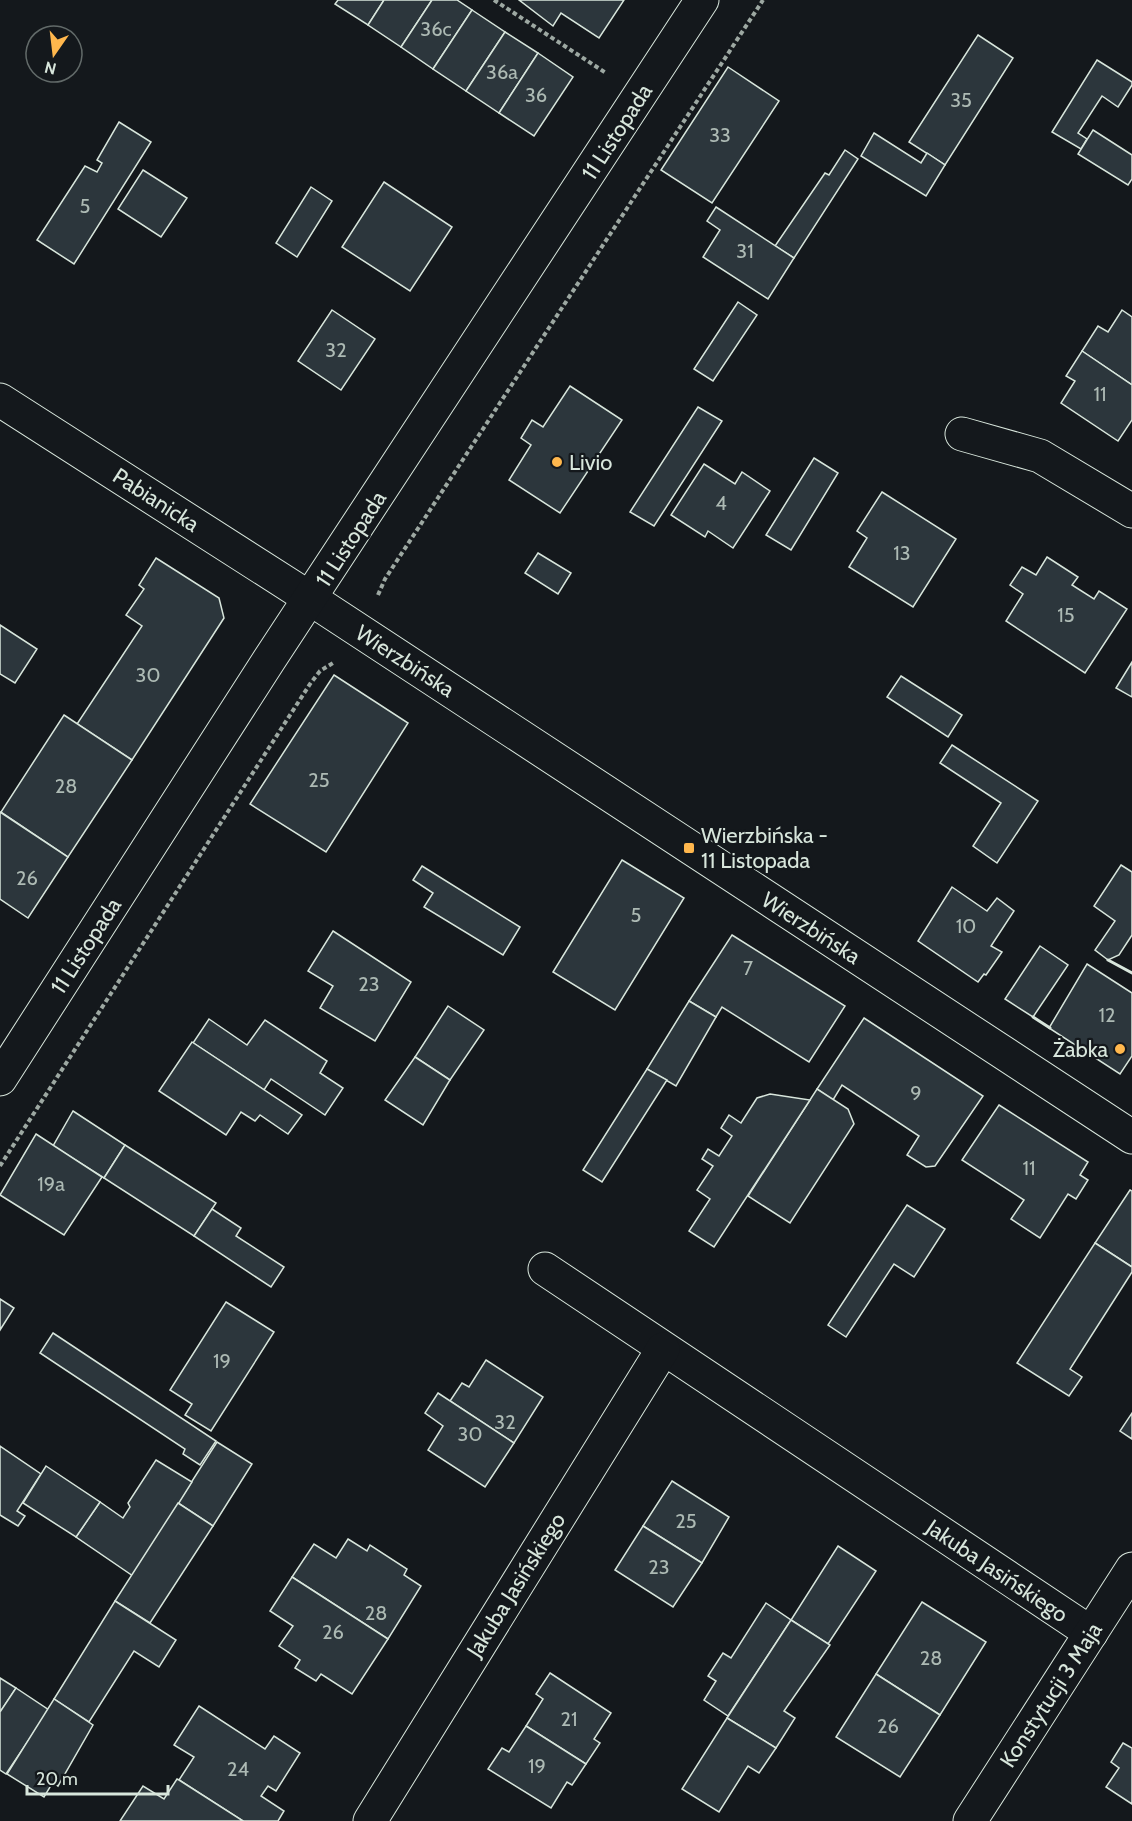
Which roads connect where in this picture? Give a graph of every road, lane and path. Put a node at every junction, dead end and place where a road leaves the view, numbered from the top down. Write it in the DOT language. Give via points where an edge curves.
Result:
graph roads {
  1 [pos="494,0"];
  2 [pos="702,0"];
  3 [pos="763,0"];
  4 [pos="641,96"];
  5 [pos="0,400"];
  6 [pos="962,434"];
  7 [pos="1132,511"];
  8 [pos="311,599"];
  9 [pos="361,632"];
  10 [pos="0,1078"];
  11 [pos="1132,1137"];
  12 [pos="0,1166"];
  13 [pos="545,1269"];
  14 [pos="663,1349"];
  15 [pos="1132,1569"];
  16 [pos="1091,1633"];
  17 [pos="370,1821"];
  18 [pos="970,1821"];
  1 -- 4 [label="path"];
  2 -- 4 [label="street, 11 Listopada"];
  3 -- 9 [label="path" via="385,579 378,602"];
  4 -- 8 [label="street, 11 Listopada"];
  5 -- 8 [label="street, Pabianicka"];
  6 -- 7 [label="street" via="1040,456"];
  8 -- 9 [label="street, Wierzbińska"];
  8 -- 10 [label="street, 11 Listopada"];
  9 -- 11 [label="street, Wierzbińska"];
  9 -- 12 [label="path" via="340,662 329,663 310,684"];
  13 -- 14 [label="street, Jakuba Jasińskiego"];
  14 -- 16 [label="street, Jakuba Jasińskiego"];
  14 -- 17 [label="street, Jakuba Jasińskiego"];
  15 -- 16 [label="street, Konstytucji 3 Maja"];
  16 -- 18 [label="street, Konstytucji 3 Maja"];
}
